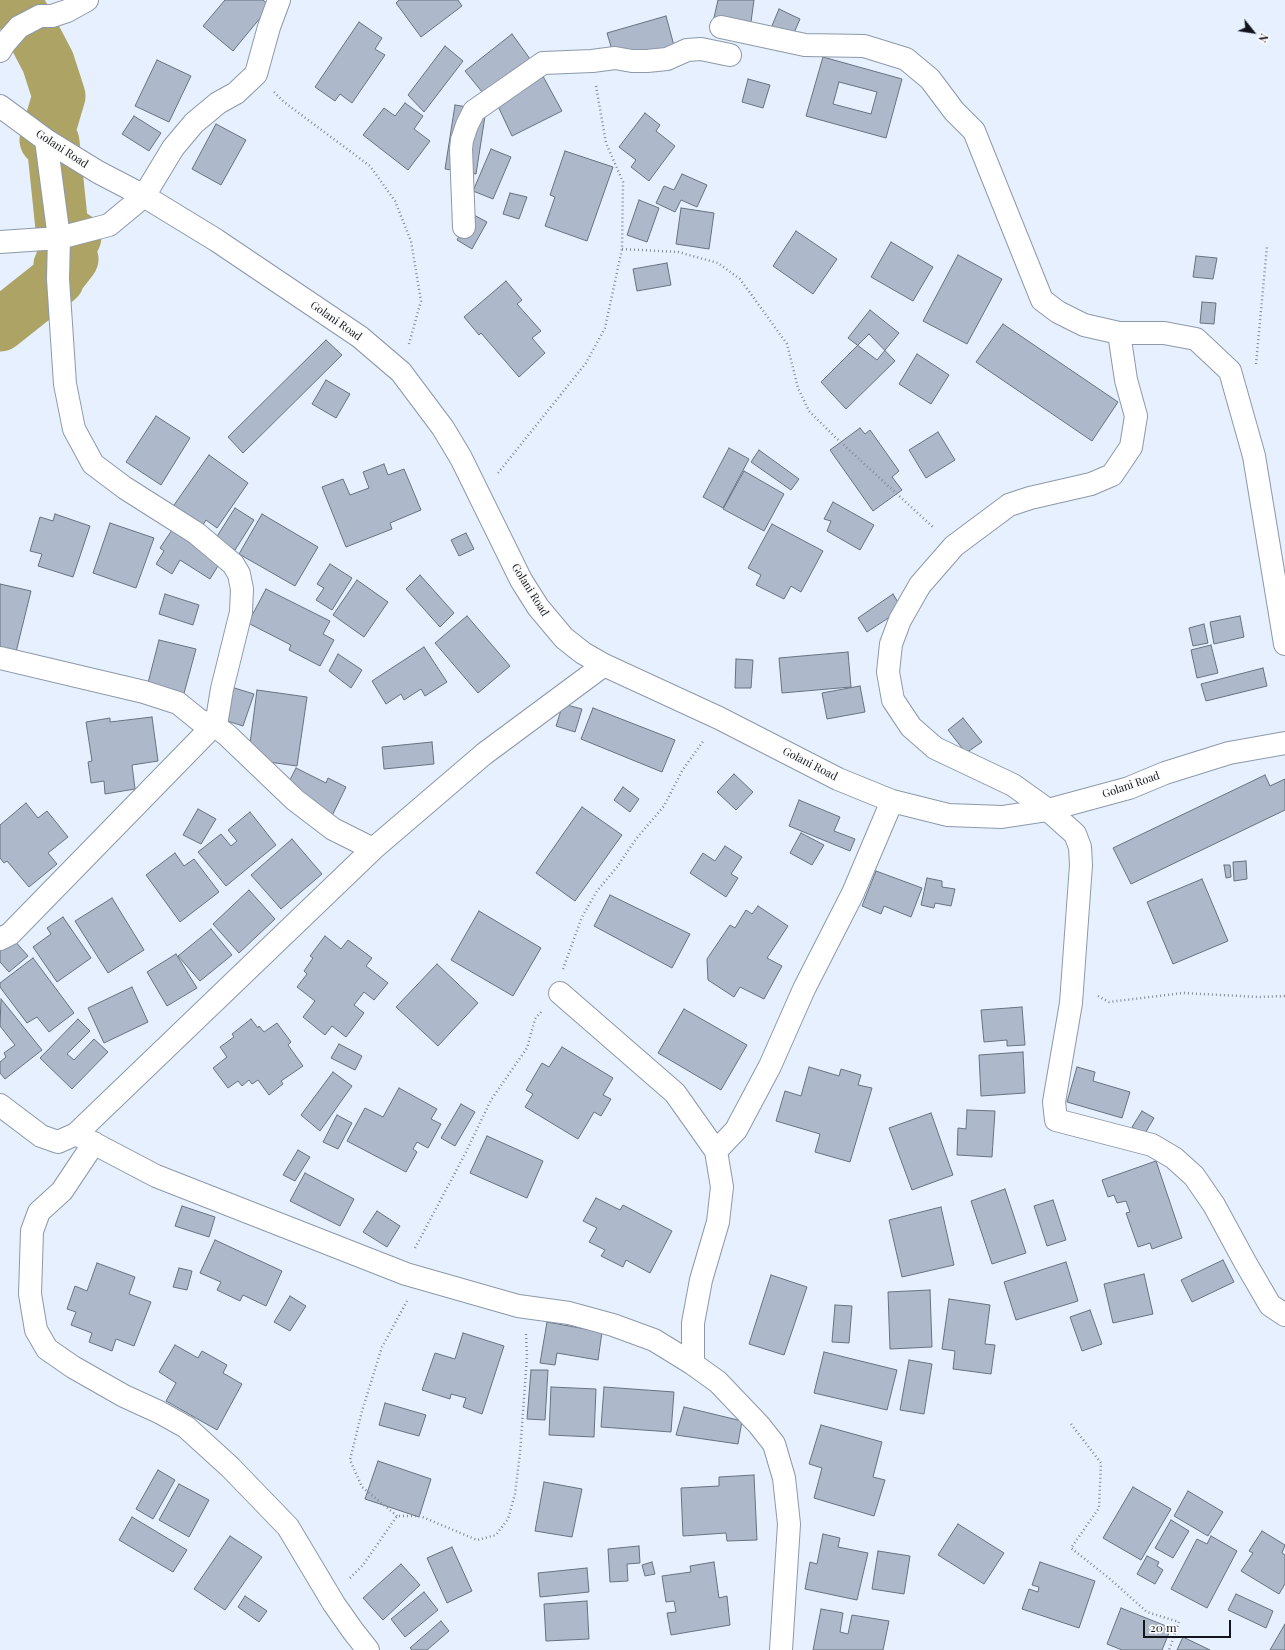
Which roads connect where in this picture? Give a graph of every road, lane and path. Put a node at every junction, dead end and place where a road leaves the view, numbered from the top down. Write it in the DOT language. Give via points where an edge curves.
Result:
graph roads {
  1 [pos="87,0"];
  2 [pos="279,0"];
  3 [pos="721,27"];
  4 [pos="0,51"];
  5 [pos="730,55"];
  6 [pos="592,61"];
  7 [pos="256,74"];
  8 [pos="0,106"];
  9 [pos="46,140"];
  10 [pos="144,196"];
  11 [pos="464,227"];
  12 [pos="59,238"];
  13 [pos="0,242"];
  14 [pos="1268,246"];
  15 [pos="622,249"];
  16 [pos="1119,332"];
  17 [pos="1256,368"];
  18 [pos="401,372"];
  19 [pos="480,496"];
  20 [pos="954,546"];
  21 [pos="1285,644"];
  22 [pos="0,658"];
  23 [pos="604,665"];
  24 [pos="214,725"];
  25 [pos="1285,743"];
  26 [pos="892,801"];
  27 [pos="1048,810"];
  28 [pos="372,849"];
  29 [pos="0,939"];
  30 [pos="1072,984"];
  31 [pos="560,993"];
  32 [pos="1285,996"];
  33 [pos="0,1104"];
  34 [pos="85,1139"];
  35 [pos="716,1150"];
  36 [pos="406,1274"];
  37 [pos="518,1306"];
  38 [pos="1285,1315"];
  39 [pos="693,1364"];
  40 [pos="1071,1424"];
  41 [pos="396,1516"];
  42 [pos="334,1604"];
  43 [pos="368,1650"];
  44 [pos="781,1650"];
  45 [pos="1169,1650"];
  1 -- 4 [label="street" via="67,11 52,16 40,16 19,27"];
  2 -- 7 [label="street"];
  3 -- 16 [label="street" via="805,45 864,46 906,58 930,79 954,111 974,131 1042,300 1058,312 1084,324"];
  5 -- 6 [label="street" via="701,49 687,50 667,59 632,61 615,58"];
  6 -- 11 [label="street" via="543,63 474,111 462,140"];
  6 -- 15 [label="path" via="606,143 623,182"];
  7 -- 10 [label="street" via="236,93 194,122 173,148"];
  7 -- 18 [label="path" via="284,102 370,166 395,201 411,241 421,301"];
  8 -- 9 [label="street, Golani Road"];
  9 -- 10 [label="street, Golani Road"];
  9 -- 12 [label="street"];
  10 -- 12 [label="street" via="109,225"];
  10 -- 18 [label="street, Golani Road" via="216,240 324,312 360,337"];
  12 -- 13 [label="street"];
  12 -- 24 [label="street" via="58,279 65,384 74,429 93,464 125,488 196,533 233,564 239,574 242,589 241,612"];
  14 -- 17 [label="path"];
  15 -- 19 [label="path" via="605,328 586,363"];
  15 -- 20 [label="path" via="678,252 718,264 740,279 787,344 798,388 809,411"];
  16 -- 20 [label="street" via="1126,380 1136,416 1130,447 1112,475 1091,484 1009,505"];
  16 -- 21 [label="street" via="1164,333 1196,339 1230,372 1254,456"];
  18 -- 19 [label="street, Golani Road" via="443,428"];
  19 -- 23 [label="street, Golani Road" via="521,580 538,607 564,638"];
  20 -- 27 [label="street" via="920,585 900,620 891,644 888,672 893,700 911,727 934,748 1013,785"];
  22 -- 24 [label="street" via="144,692 178,703 199,720 210,726"];
  23 -- 26 [label="street, Golani Road" via="719,718 838,778"];
  23 -- 28 [label="street" via="484,754"];
  24 -- 28 [label="street" via="295,800 332,829"];
  24 -- 29 [label="street" via="10,934"];
  25 -- 27 [label="street, Golani Road" via="1229,753 1165,773 1129,788"];
  26 -- 27 [label="street, Golani Road" via="948,815 1002,816"];
  26 -- 35 [label="street" via="853,893 804,990 770,1066 736,1130"];
  27 -- 30 [label="street" via="1075,834 1080,847 1081,865"];
  28 -- 34 [label="street"];
  30 -- 32 [label="path" via="1109,1002 1183,993"];
  30 -- 38 [label="street" via="1054,1102 1056,1120 1152,1144 1174,1158 1194,1176 1214,1205 1270,1304"];
  31 -- 35 [label="street" via="675,1093"];
  33 -- 34 [label="street" via="41,1136 58,1142"];
  34 -- 36 [label="street" via="156,1176"];
  34 -- 42 [label="street" via="62,1192 39,1212 32,1231 30,1294 36,1330 47,1349 73,1367 186,1427 219,1456 288,1527"];
  35 -- 39 [label="street" via="722,1187 718,1222 701,1280 693,1323"];
  36 -- 37 [label="street"];
  36 -- 41 [label="path" via="408,1300 382,1347 350,1460 362,1487"];
  37 -- 39 [label="street" via="569,1313 613,1325 654,1340"];
  37 -- 41 [label="path" via="526,1331 527,1357 520,1453 508,1519 496,1535 477,1540 420,1516"];
  39 -- 44 [label="street" via="718,1382 774,1444 784,1478 790,1524"];
  40 -- 45 [label="path" via="1101,1463 1099,1508 1070,1548 1147,1612 1180,1622"];
  41 -- 42 [label="path" via="363,1565 343,1586"];
  42 -- 43 [label="street" via="352,1632"];
}
